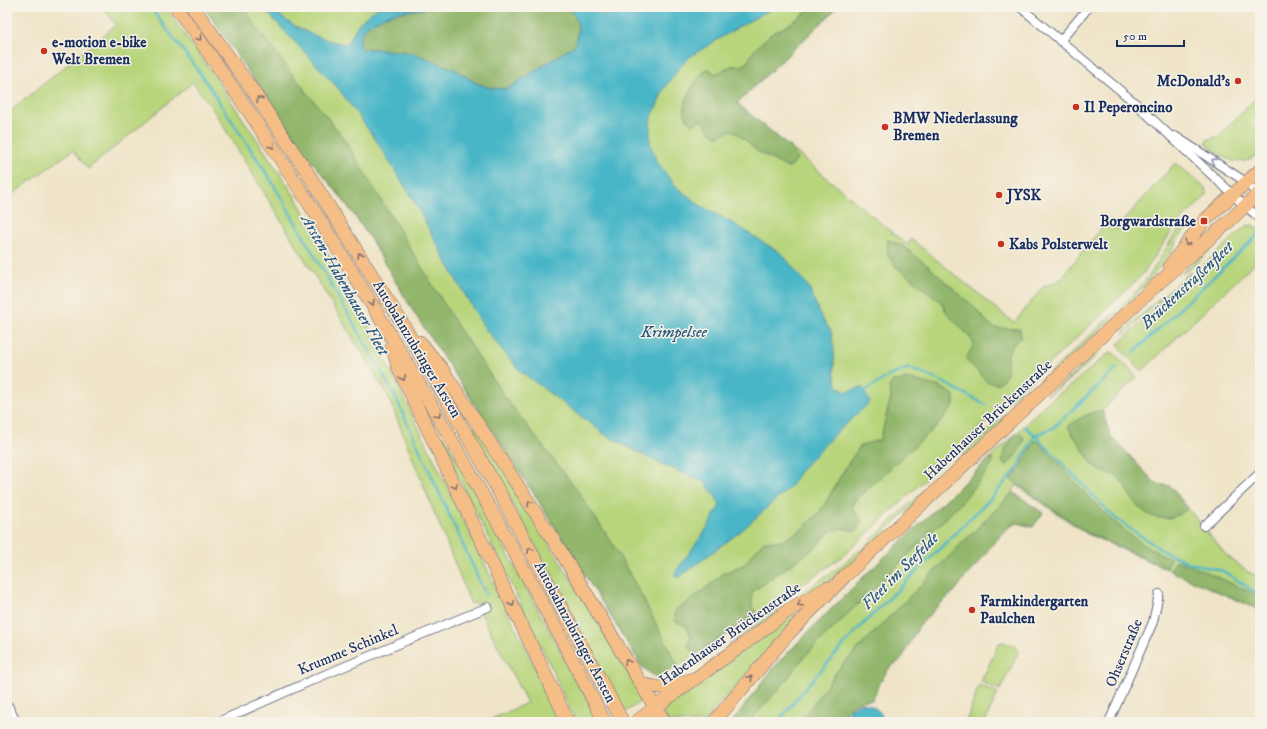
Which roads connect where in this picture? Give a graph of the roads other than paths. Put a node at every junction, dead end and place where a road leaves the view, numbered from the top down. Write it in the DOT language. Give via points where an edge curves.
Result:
graph roads {
  1 [pos="176,7"];
  2 [pos="193,7"];
  3 [pos="1020,7"];
  4 [pos="1089,7"];
  5 [pos="1060,41"];
  6 [pos="1156,124"];
  7 [pos="1260,170"];
  8 [pos="1246,182"];
  9 [pos="1233,194"];
  10 [pos="1259,194"];
  11 [pos="1245,206"];
  12 [pos="1260,218"];
  13 [pos="1153,288"];
  14 [pos="402,323"];
  15 [pos="387,327"];
  16 [pos="1260,473"];
  17 [pos="1204,526"];
  18 [pos="845,576"];
  19 [pos="1159,594"];
  20 [pos="488,606"];
  21 [pos="641,683"];
  22 [pos="675,688"];
  23 [pos="7,706"];
  24 [pos="655,707"];
  25 [pos="638,720"];
  26 [pos="15,722"];
  27 [pos="218,722"];
  28 [pos="568,722"];
  29 [pos="605,722"];
  30 [pos="623,722"];
  31 [pos="665,722"];
  32 [pos="714,722"];
  33 [pos="1109,722"];
  1 -- 15 [label="main road, Autobahnzubringer Arsten, one-way" via="282,160"];
  14 -- 2 [label="main road, Autobahnzubringer Arsten, one-way" via="272,119"];
  3 -- 5 [label="street"];
  4 -- 5 [label="street"];
  5 -- 6 [label="street" via="1134,102"];
  8 -- 6 [label="street, one-way"];
  6 -- 9 [label="street"];
  7 -- 8 [label="main road, Habenhauser Brückenstraße"];
  8 -- 9 [label="main road, Habenhauser Brückenstraße"];
  8 -- 10 [label="street, Habenhauser Brückenstraße"];
  9 -- 11 [label="street"];
  9 -- 13 [label="main road, Habenhauser Brückenstraße, one-way" via="1204,221"];
  10 -- 11 [label="main road, Habenhauser Brückenstraße"];
  11 -- 12 [label="street"];
  11 -- 13 [label="main road, Habenhauser Brückenstraße"];
  13 -- 18 [label="main road, Habenhauser Brückenstraße"];
  21 -- 14 [label="main road, one-way" via="561,552 442,369"];
  30 -- 14 [label="main road, Autobahnzubringer Arsten, one-way" via="493,481"];
  15 -- 28 [label="main road, one-way" via="398,367"];
  15 -- 29 [label="main road, Autobahnzubringer Arsten, one-way" via="487,502"];
  16 -- 17 [label="street"];
  18 -- 22 [label="main road, Habenhauser Brückenstraße, one-way" via="789,610 696,678"];
  32 -- 18 [label="main road, Habenhauser Brückenstraße, one-way" via="788,634"];
  19 -- 33 [label="street, Ohserstraße" via="1153,622"];
  20 -- 27 [label="street, Krumme Schinkel"];
  21 -- 22 [label="main road" via="658,688"];
  21 -- 24 [label="main road"];
  22 -- 24 [label="main road, Habenhauser Brückenstraße"];
  23 -- 26 [label="street"];
  24 -- 25 [label="main road, Habenhauser Brückenstraße"];
  24 -- 31 [label="main road"];
}
